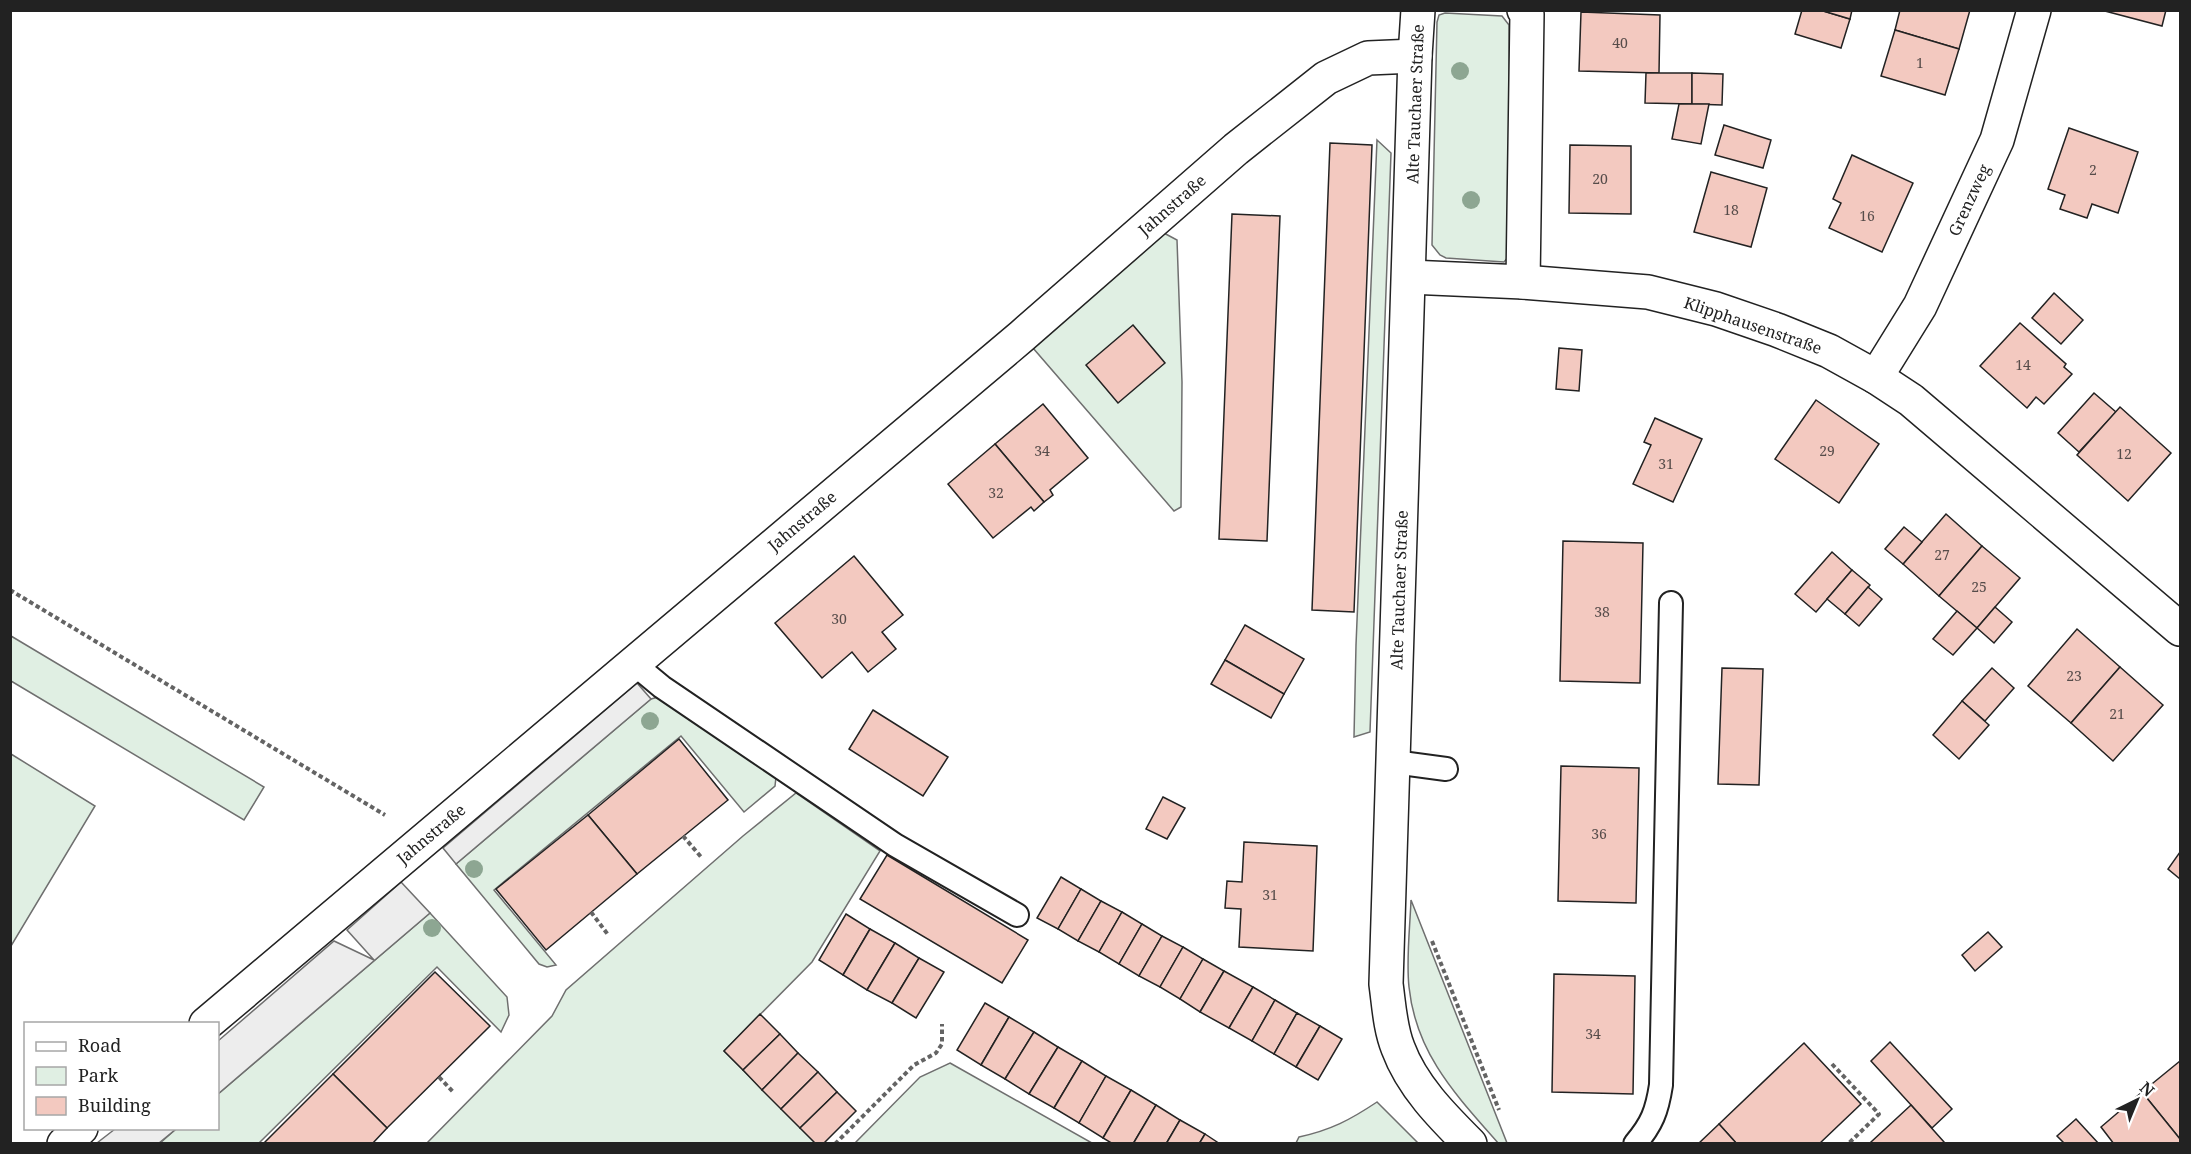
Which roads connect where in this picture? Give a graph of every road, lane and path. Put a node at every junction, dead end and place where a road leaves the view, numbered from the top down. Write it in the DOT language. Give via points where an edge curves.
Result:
graph roads {
  1 [pos="1419,10"];
  2 [pos="1524,10"];
  3 [pos="2034,10"];
  4 [pos="1415,57"];
  5 [pos="1409,276"];
  6 [pos="1523,282"];
  7 [pos="1876,377"];
  8 [pos="10,590"];
  9 [pos="1671,603"];
  10 [pos="2181,629"];
  11 [pos="633,663"];
  12 [pos="1394,762"];
  13 [pos="1446,769"];
  14 [pos="683,836"];
  15 [pos="422,842"];
  16 [pos="702,858"];
  17 [pos="591,912"];
  18 [pos="1017,915"];
  19 [pos="1428,932"];
  20 [pos="609,936"];
  21 [pos="207,1022"];
  22 [pos="942,1024"];
  23 [pos="1832,1064"];
  24 [pos="439,1077"];
  25 [pos="454,1093"];
  26 [pos="1499,1110"];
  27 [pos="79,1130"];
  28 [pos="64,1143"];
  29 [pos="835,1143"];
  30 [pos="1470,1143"];
  31 [pos="1635,1143"];
  32 [pos="1848,1143"];
  1 -- 4 [label="street, Alte Tauchaer Straße"];
  2 -- 6 [label="street" via="1527,14"];
  3 -- 7 [label="street, Grenzweg" via="1997,140 1920,306"];
  4 -- 5 [label="street, Alte Tauchaer Straße"];
  4 -- 11 [label="street, Jahnstraße" via="1368,58 1326,78 1236,149 1022,336"];
  5 -- 6 [label="street, Klipphausenstraße"];
  5 -- 12 [label="street, Alte Tauchaer Straße"];
  6 -- 7 [label="street, Klipphausenstraße" via="1648,292 1716,309 1829,351"];
  7 -- 10 [label="street, Klipphausenstraße" via="1928,414"];
  8 -- 15 [label="path" via="397,821"];
  9 -- 31 [label="lane" via="1661,1085 1648,1129"];
  11 -- 15 [label="street, Jahnstraße"];
  11 -- 18 [label="lane" via="662,687 895,844"];
  12 -- 13 [label="lane"];
  12 -- 30 [label="street, Alte Tauchaer Straße" via="1386,984 1391,1023 1398,1049 1425,1097"];
  14 -- 16 [label="path"];
  15 -- 21 [label="street, Jahnstraße"];
  17 -- 20 [label="path"];
  19 -- 26 [label="path"];
  22 -- 29 [label="path" via="942,1044 936,1053 914,1065"];
  23 -- 32 [label="path" via="1879,1114"];
  24 -- 25 [label="path"];
  27 -- 28 [label="street"];
}
